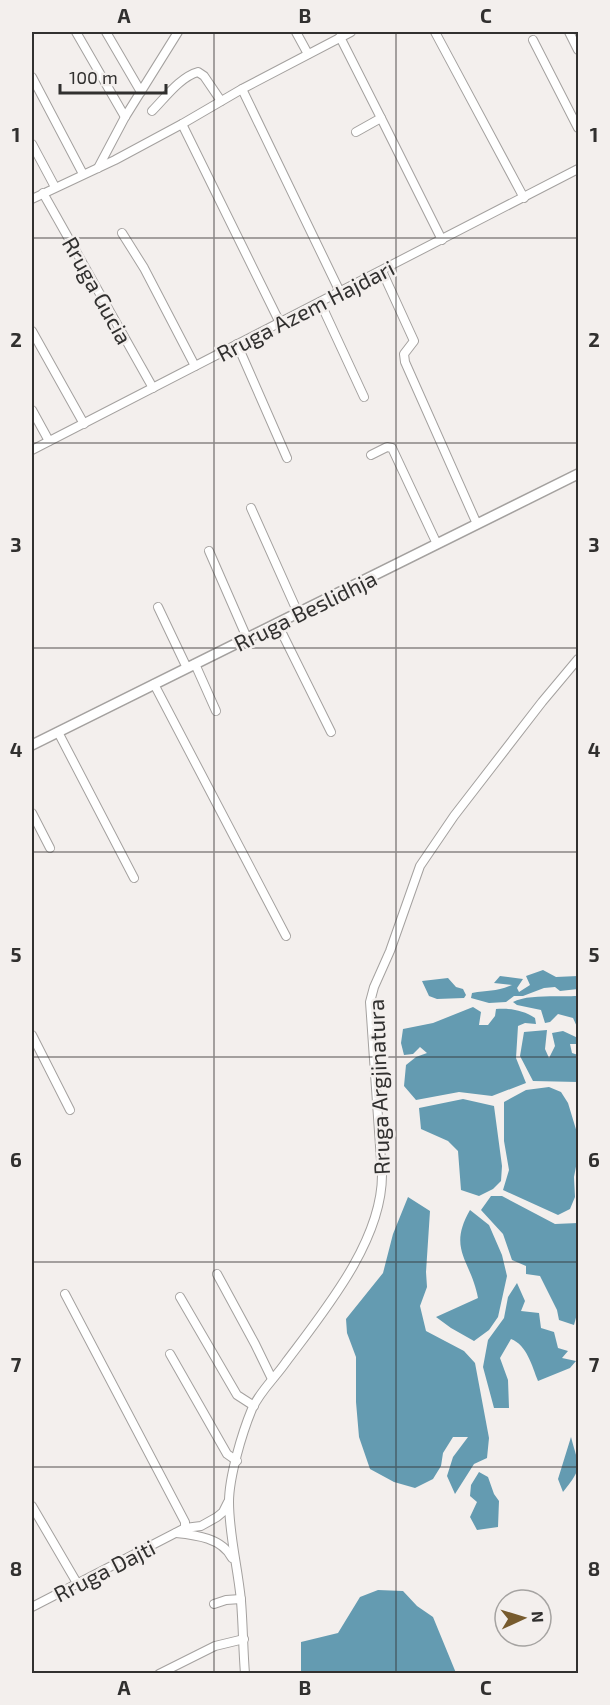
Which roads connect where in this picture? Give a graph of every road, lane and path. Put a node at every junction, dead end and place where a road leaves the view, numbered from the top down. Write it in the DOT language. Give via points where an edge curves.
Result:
graph roads {
  1 [pos="76,32"];
  2 [pos="106,32"];
  3 [pos="178,32"];
  4 [pos="296,32"];
  5 [pos="351,32"];
  6 [pos="435,32"];
  7 [pos="569,32"];
  8 [pos="340,37"];
  9 [pos="533,40"];
  10 [pos="579,50"];
  11 [pos="308,54"];
  12 [pos="32,77"];
  13 [pos="242,88"];
  14 [pos="141,92"];
  15 [pos="221,101"];
  16 [pos="153,111"];
  17 [pos="125,117"];
  18 [pos="381,118"];
  19 [pos="182,124"];
  20 [pos="579,128"];
  21 [pos="356,132"];
  22 [pos="32,144"];
  23 [pos="98,168"];
  24 [pos="579,170"];
  25 [pos="84,174"];
  26 [pos="55,187"];
  27 [pos="43,193"];
  28 [pos="524,198"];
  29 [pos="32,199"];
  30 [pos="122,233"];
  31 [pos="442,240"];
  32 [pos="382,270"];
  33 [pos="340,292"];
  34 [pos="320,302"];
  35 [pos="280,323"];
  36 [pos="32,331"];
  37 [pos="237,344"];
  38 [pos="195,366"];
  39 [pos="153,388"];
  40 [pos="364,397"];
  41 [pos="32,410"];
  42 [pos="84,423"];
  43 [pos="49,441"];
  44 [pos="32,450"];
  45 [pos="371,455"];
  46 [pos="287,458"];
  47 [pos="579,474"];
  48 [pos="251,508"];
  49 [pos="477,524"];
  50 [pos="437,544"];
  51 [pos="209,551"];
  52 [pos="158,607"];
  53 [pos="298,613"];
  54 [pos="277,623"];
  55 [pos="247,638"];
  56 [pos="579,659"];
  57 [pos="191,666"];
  58 [pos="154,684"];
  59 [pos="216,711"];
  60 [pos="58,732"];
  61 [pos="332,732"];
  62 [pos="32,745"];
  63 [pos="32,813"];
  64 [pos="50,848"];
  65 [pos="134,878"];
  66 [pos="286,936"];
  67 [pos="32,1035"];
  68 [pos="70,1110"];
  69 [pos="217,1274"];
  70 [pos="65,1294"];
  71 [pos="180,1298"];
  72 [pos="170,1354"];
  73 [pos="272,1379"];
  74 [pos="254,1406"];
  75 [pos="237,1461"];
  76 [pos="229,1501"];
  77 [pos="32,1506"];
  78 [pos="213,1519"];
  79 [pos="185,1528"];
  80 [pos="232,1529"];
  81 [pos="176,1533"];
  82 [pos="215,1542"];
  83 [pos="235,1562"];
  84 [pos="77,1584"];
  85 [pos="241,1599"];
  86 [pos="214,1604"];
  87 [pos="32,1607"];
  88 [pos="244,1639"];
  89 [pos="159,1674"];
  90 [pos="245,1674"];
  1 -- 17 [label="street"];
  2 -- 14 [label="street"];
  3 -- 14 [label="street"];
  4 -- 11 [label="street"];
  5 -- 8 [label="street"];
  6 -- 28 [label="street"];
  7 -- 10 [label="street"];
  8 -- 11 [label="street"];
  8 -- 18 [label="street"];
  9 -- 20 [label="street"];
  11 -- 13 [label="street"];
  12 -- 25 [label="street"];
  13 -- 15 [label="street"];
  13 -- 33 [label="street"];
  14 -- 17 [label="street"];
  15 -- 16 [label="street" via="198,72 189,75"];
  15 -- 19 [label="street"];
  17 -- 23 [label="street"];
  18 -- 21 [label="street"];
  18 -- 31 [label="street"];
  19 -- 23 [label="street"];
  19 -- 35 [label="street"];
  22 -- 26 [label="street"];
  23 -- 25 [label="street"];
  24 -- 28 [label="street, Rruga Azem Hajdari"];
  25 -- 26 [label="street"];
  26 -- 27 [label="street"];
  27 -- 29 [label="street"];
  27 -- 39 [label="street, Rruga Gucia"];
  28 -- 31 [label="street, Rruga Azem Hajdari"];
  30 -- 38 [label="street"];
  31 -- 32 [label="street, Rruga Azem Hajdari"];
  32 -- 33 [label="street, Rruga Azem Hajdari"];
  32 -- 49 [label="street" via="414,341 404,354 405,362"];
  33 -- 34 [label="street, Rruga Azem Hajdari"];
  34 -- 35 [label="street, Rruga Azem Hajdari"];
  34 -- 40 [label="street"];
  35 -- 37 [label="street, Rruga Azem Hajdari"];
  36 -- 42 [label="street"];
  37 -- 38 [label="street, Rruga Azem Hajdari"];
  37 -- 46 [label="street"];
  38 -- 39 [label="street, Rruga Azem Hajdari"];
  39 -- 42 [label="street, Rruga Azem Hajdari"];
  41 -- 43 [label="street"];
  42 -- 43 [label="street, Rruga Azem Hajdari"];
  43 -- 44 [label="street, Rruga Azem Hajdari"];
  45 -- 50 [label="street" via="392,448"];
  47 -- 49 [label="main road, Rruga Beslidhja"];
  48 -- 53 [label="street"];
  49 -- 50 [label="main road, Rruga Beslidhja"];
  50 -- 53 [label="main road, Rruga Beslidhja"];
  51 -- 55 [label="street"];
  52 -- 57 [label="street"];
  53 -- 54 [label="main road, Rruga Beslidhja"];
  54 -- 55 [label="main road, Rruga Beslidhja"];
  54 -- 61 [label="street"];
  55 -- 57 [label="main road, Rruga Beslidhja"];
  56 -- 73 [label="street, Rruga Argjinatura" via="454,816 415,878 370,1002 382,1175 379,1207 360,1254"];
  57 -- 58 [label="main road, Rruga Beslidhja"];
  57 -- 59 [label="street"];
  58 -- 60 [label="main road, Rruga Beslidhja"];
  58 -- 66 [label="street"];
  60 -- 62 [label="main road, Rruga Beslidhja"];
  60 -- 65 [label="street"];
  63 -- 64 [label="street"];
  67 -- 68 [label="street"];
  69 -- 73 [label="street"];
  70 -- 79 [label="street"];
  71 -- 74 [label="street" via="237,1395"];
  72 -- 75 [label="street" via="227,1454"];
  73 -- 74 [label="street, Rruga Argjinatura"];
  74 -- 75 [label="street, Rruga Argjinatura"];
  75 -- 76 [label="street, Rruga Argjinatura"];
  76 -- 78 [label="street"];
  76 -- 80 [label="street"];
  77 -- 84 [label="street"];
  78 -- 79 [label="street, Rruga Dajti"];
  78 -- 80 [label="street" via="225,1519"];
  78 -- 82 [label="street" via="206,1529"];
  79 -- 81 [label="street, Rruga Dajti"];
  80 -- 82 [label="street" via="230,1537"];
  80 -- 83 [label="street"];
  81 -- 82 [label="street"];
  81 -- 84 [label="street, Rruga Dajti"];
  82 -- 83 [label="street"];
  83 -- 85 [label="street"];
  84 -- 87 [label="street, Rruga Dajti"];
  85 -- 86 [label="street"];
  85 -- 88 [label="street"];
  88 -- 89 [label="street" via="215,1646"];
  88 -- 90 [label="street"];
}
